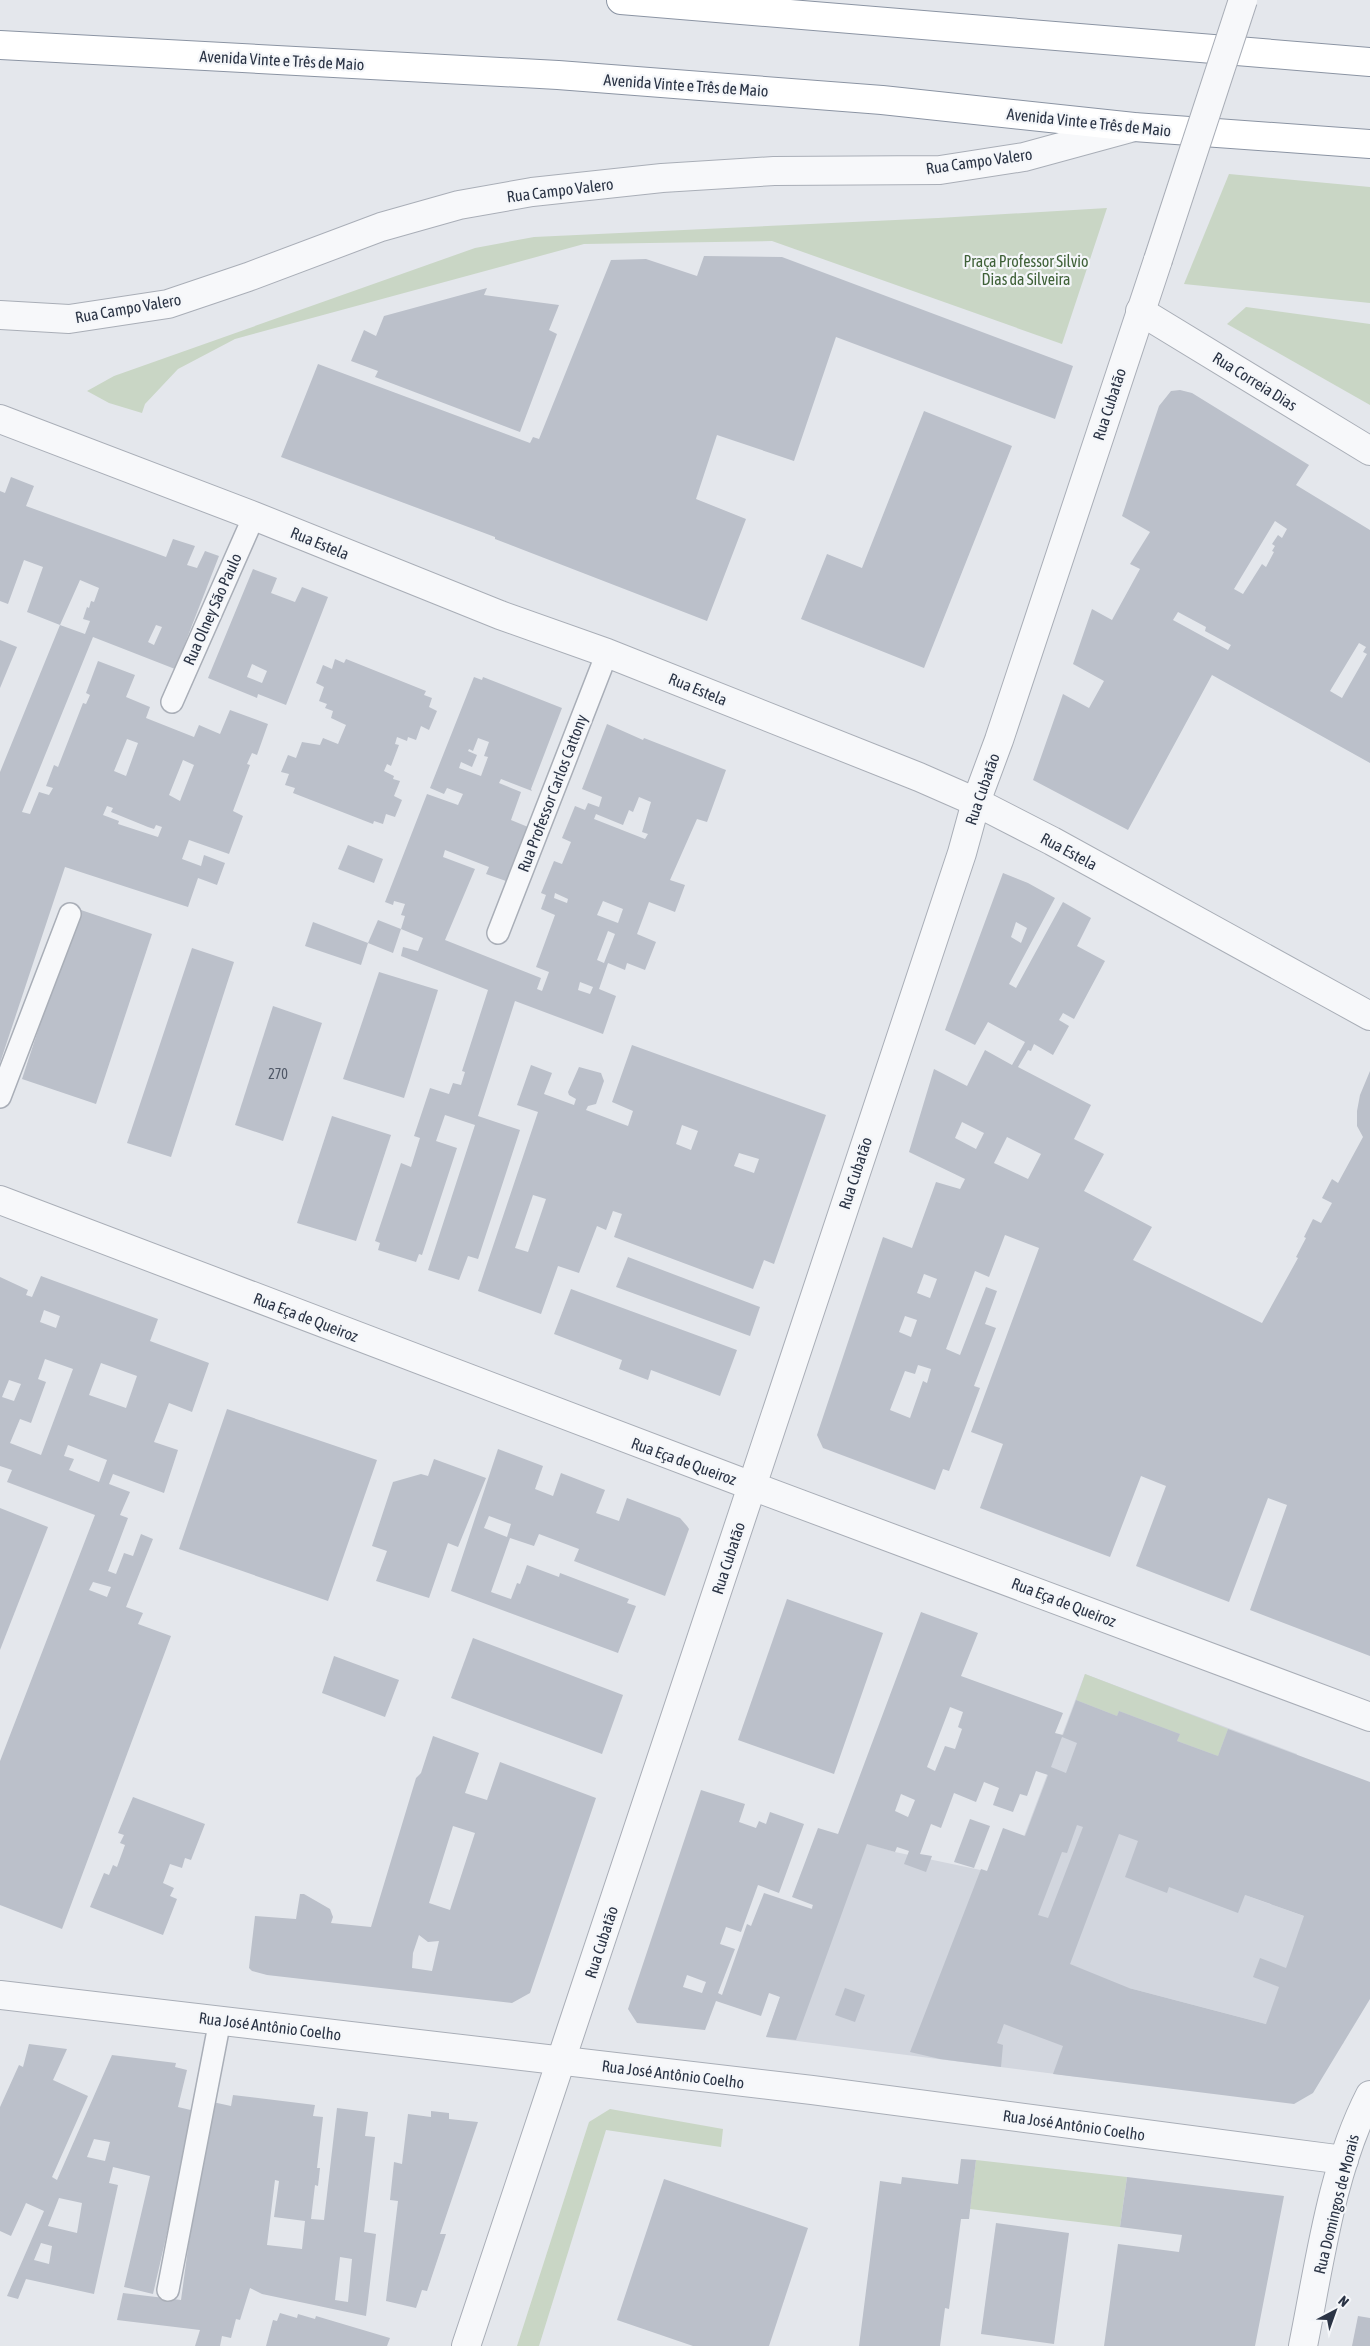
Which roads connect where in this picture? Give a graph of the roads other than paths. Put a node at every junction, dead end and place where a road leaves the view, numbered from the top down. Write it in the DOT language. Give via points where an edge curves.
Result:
graph roads {
  1 [pos="621,0"];
  2 [pos="1243,0"];
  3 [pos="678,2"];
  4 [pos="0,45"];
  5 [pos="1370,62"];
  6 [pos="1134,127"];
  7 [pos="1370,144"];
  8 [pos="1140,311"];
  9 [pos="0,316"];
  10 [pos="0,419"];
  11 [pos="1370,451"];
  12 [pos="254,516"];
  13 [pos="607,653"];
  14 [pos="172,702"];
  15 [pos="976,802"];
  16 [pos="70,914"];
  17 [pos="498,933"];
  18 [pos="1370,1016"];
  19 [pos="0,1097"];
  20 [pos="0,1200"];
  21 [pos="752,1486"];
  22 [pos="1370,1717"];
  23 [pos="0,1995"];
  24 [pos="220,2020"];
  25 [pos="563,2060"];
  26 [pos="1370,2095"];
  27 [pos="1344,2160"];
  28 [pos="168,2290"];
  29 [pos="466,2346"];
  30 [pos="1303,2346"];
  1 -- 3 [label="highway"];
  2 -- 8 [label="street, Rua Cubatão, bridge"];
  3 -- 5 [label="highway"];
  4 -- 6 [label="highway, Avenida Vinte e Três de Maio" via="558,75 882,100"];
  6 -- 7 [label="highway, Avenida Vinte e Três de Maio"];
  6 -- 9 [label="street, Rua Campo Valero" via="1024,157 940,170 774,171 662,178 532,192 459,205 381,227 168,304 69,319"];
  8 -- 11 [label="street, Rua Correia Dias"];
  8 -- 15 [label="street, Rua Cubatão"];
  10 -- 12 [label="street, Rua Estela"];
  12 -- 13 [label="street, Rua Estela" via="500,615"];
  12 -- 14 [label="lane, Rua Olney São Paulo"];
  13 -- 15 [label="street, Rua Estela"];
  13 -- 17 [label="lane, Rua Professor Carlos Cattony"];
  15 -- 18 [label="street, Rua Estela"];
  15 -- 21 [label="street, Rua Cubatão" via="962,853"];
  16 -- 19 [label="lane"];
  20 -- 21 [label="street, Rua Eça de Queiroz"];
  21 -- 22 [label="street, Rua Eça de Queiroz"];
  21 -- 25 [label="street, Rua Cubatão"];
  23 -- 24 [label="street, Rua José Antônio Coelho"];
  24 -- 25 [label="street, Rua José Antônio Coelho"];
  24 -- 28 [label="lane"];
  25 -- 27 [label="street, Rua José Antônio Coelho"];
  25 -- 29 [label="street, Rua Cubatão"];
  26 -- 27 [label="street, Rua Domingos de Morais"];
  27 -- 30 [label="street, Rua Domingos de Morais" via="1324,2239"];
}
